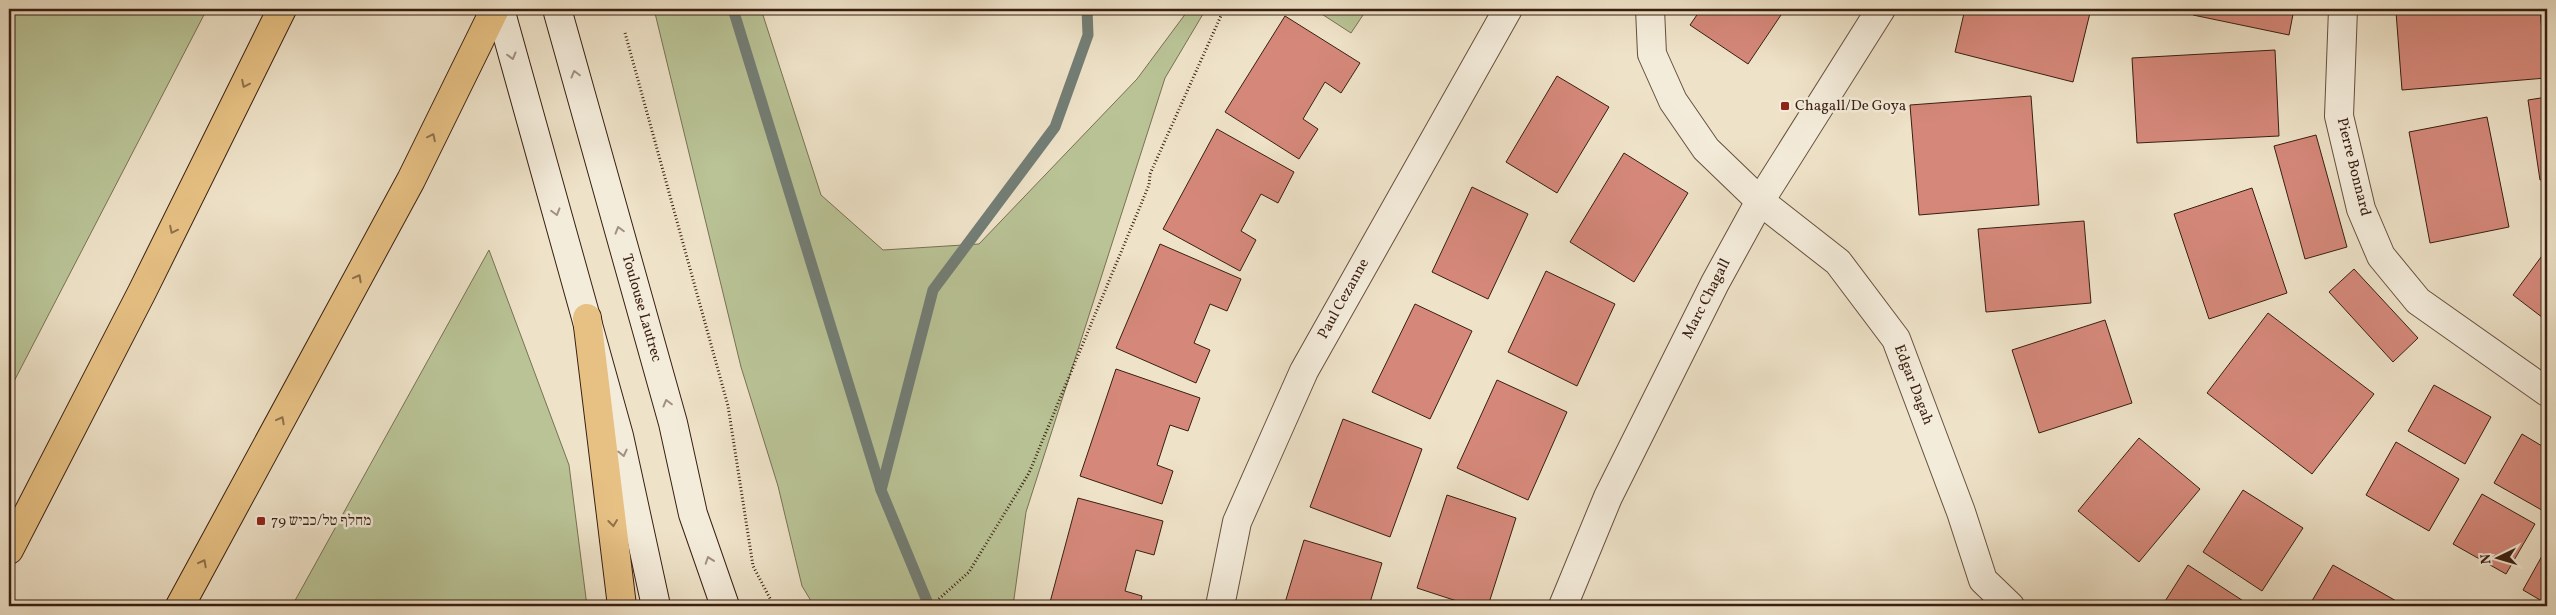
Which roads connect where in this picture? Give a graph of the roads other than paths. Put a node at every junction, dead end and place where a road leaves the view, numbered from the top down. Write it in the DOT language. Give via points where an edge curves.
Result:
graph roads {
  1 [pos="282,9"];
  2 [pos="495,9"];
  3 [pos="500,9"];
  4 [pos="557,9"];
  5 [pos="1508,9"];
  6 [pos="1650,9"];
  7 [pos="1881,9"];
  8 [pos="2343,9"];
  9 [pos="1760,201"];
  10 [pos="142,292"];
  11 [pos="587,318"];
  12 [pos="2547,392"];
  13 [pos="9,511"];
  14 [pos="9,550"];
  15 [pos="180,606"];
  16 [pos="622,606"];
  17 [pos="656,606"];
  18 [pos="725,606"];
  19 [pos="1220,606"];
  20 [pos="1563,606"];
  21 [pos="2010,606"];
  1 -- 10 [label="highway, one-way"];
  15 -- 2 [label="highway, one-way" via="411,180"];
  3 -- 11 [label="street, one-way"];
  18 -- 4 [label="street, Toulouse Lautrec, one-way" via="693,514 658,368"];
  5 -- 19 [label="street, Paul Cezanne" via="1304,371 1238,522"];
  6 -- 9 [label="street, Edgar Dagah" via="1652,54 1673,101 1706,149"];
  7 -- 9 [label="street, Marc Chagall"];
  8 -- 12 [label="street, Pierre Bonnard" via="2339,116 2361,209 2382,256 2418,301"];
  9 -- 20 [label="street, Marc Chagall" via="1715,283 1608,497"];
  9 -- 21 [label="street, Edgar Dagah" via="1838,262 1896,339 1983,580"];
  10 -- 13 [label="highway"];
  10 -- 14 [label="highway"];
  11 -- 16 [label="highway, one-way"];
  11 -- 17 [label="street, one-way" via="619,436"];
}
